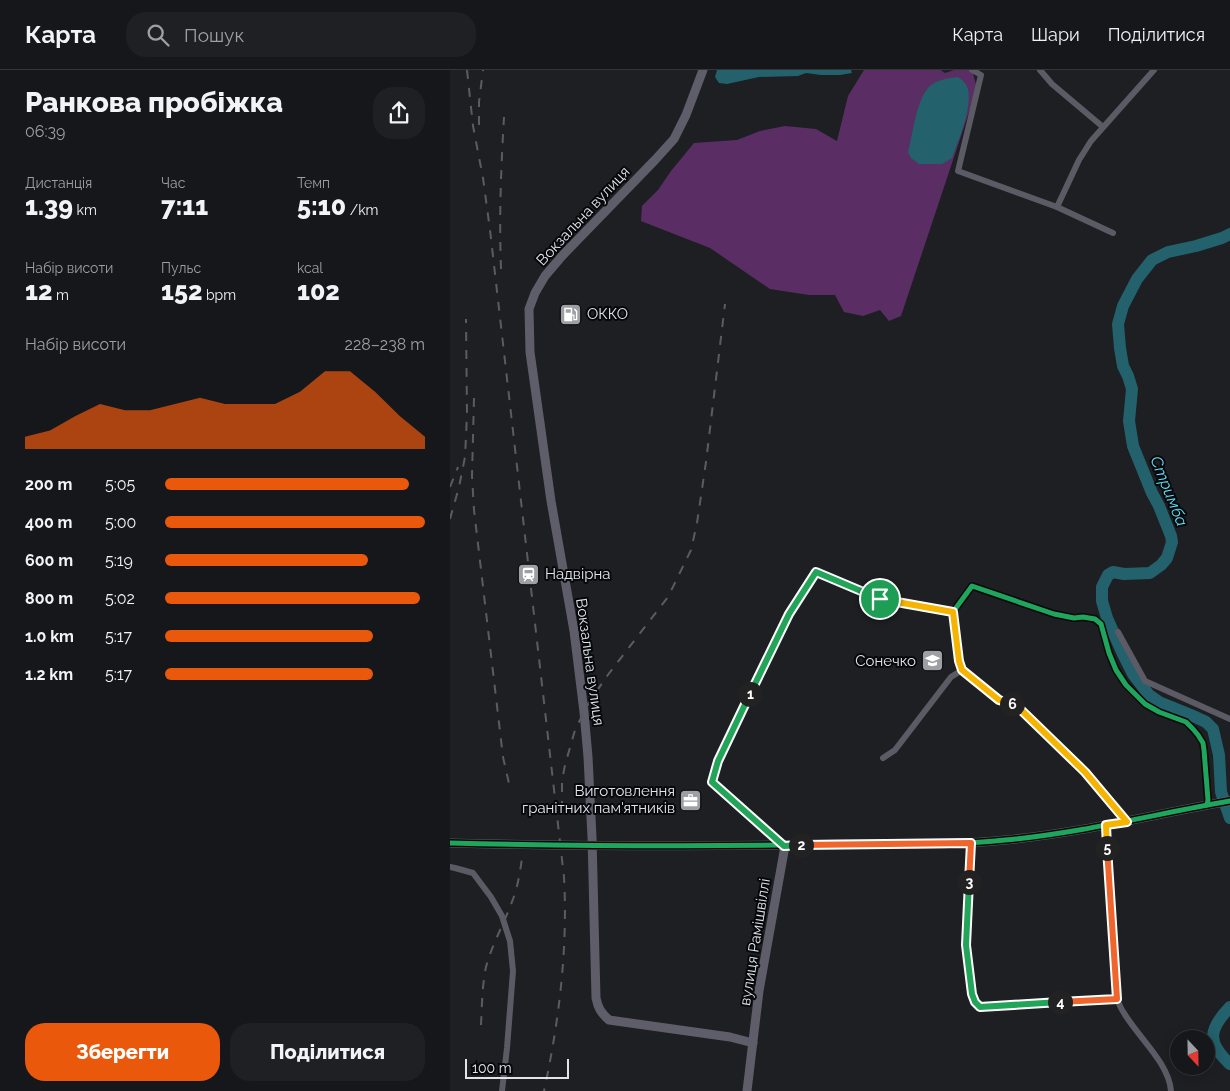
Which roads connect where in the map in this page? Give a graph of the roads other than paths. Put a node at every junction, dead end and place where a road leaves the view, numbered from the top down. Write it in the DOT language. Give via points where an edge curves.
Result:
graph roads {
  1 [pos="703,70"];
  2 [pos="972,70"];
  3 [pos="1040,70"];
  4 [pos="1154,70"];
  5 [pos="1103,128"];
  6 [pos="1057,207"];
  7 [pos="1113,234"];
  8 [pos="953,612"];
  9 [pos="1118,632"];
  10 [pos="962,670"];
  11 [pos="1230,719"];
  12 [pos="883,758"];
  13 [pos="1230,802"];
  14 [pos="1210,805"];
  15 [pos="1127,822"];
  16 [pos="1106,825"];
  17 [pos="450,843"];
  18 [pos="971,843"];
  19 [pos="784,846"];
  20 [pos="450,868"];
  21 [pos="1117,999"];
  22 [pos="753,1043"];
  23 [pos="502,1091"];
  24 [pos="747,1091"];
  25 [pos="1171,1091"];
  1 -- 22 [label="main road, Вокзальна вулиця" via="674,138 545,276 529,309 530,352 584,712 598,1007 609,1020"];
  2 -- 6 [label="street" via="981,74 958,171"];
  3 -- 5 [label="street"];
  4 -- 5 [label="street"];
  5 -- 6 [label="street" via="1079,160"];
  6 -- 7 [label="street"];
  8 -- 10 [label="street"];
  8 -- 14 [label="street" via="972,586 1054,614 1095,619 1101,624 1109,653 1126,686 1145,704 1186,722 1198,735 1204,750"];
  8 -- 19 [label="street" via="880,599 816,572 789,614 718,761 712,782"];
  9 -- 11 [label="street" via="1145,681"];
  10 -- 12 [label="street" via="951,677 895,750"];
  10 -- 15 [label="street" via="999,700 1017,706 1085,772"];
  13 -- 14 [label="main road"];
  14 -- 15 [label="main road"];
  15 -- 16 [label="main road"];
  16 -- 18 [label="main road"];
  16 -- 21 [label="street"];
  17 -- 19 [label="main road"];
  18 -- 19 [label="main road"];
  18 -- 21 [label="street" via="966,945 975,1002 980,1007"];
  19 -- 22 [label="main road, вулиця Рамішвіллі"];
  20 -- 23 [label="street" via="473,873 502,916 510,941 513,971"];
  21 -- 25 [label="street" via="1163,1066"];
  22 -- 24 [label="main road, вулиця Рамішвіллі"];
}
